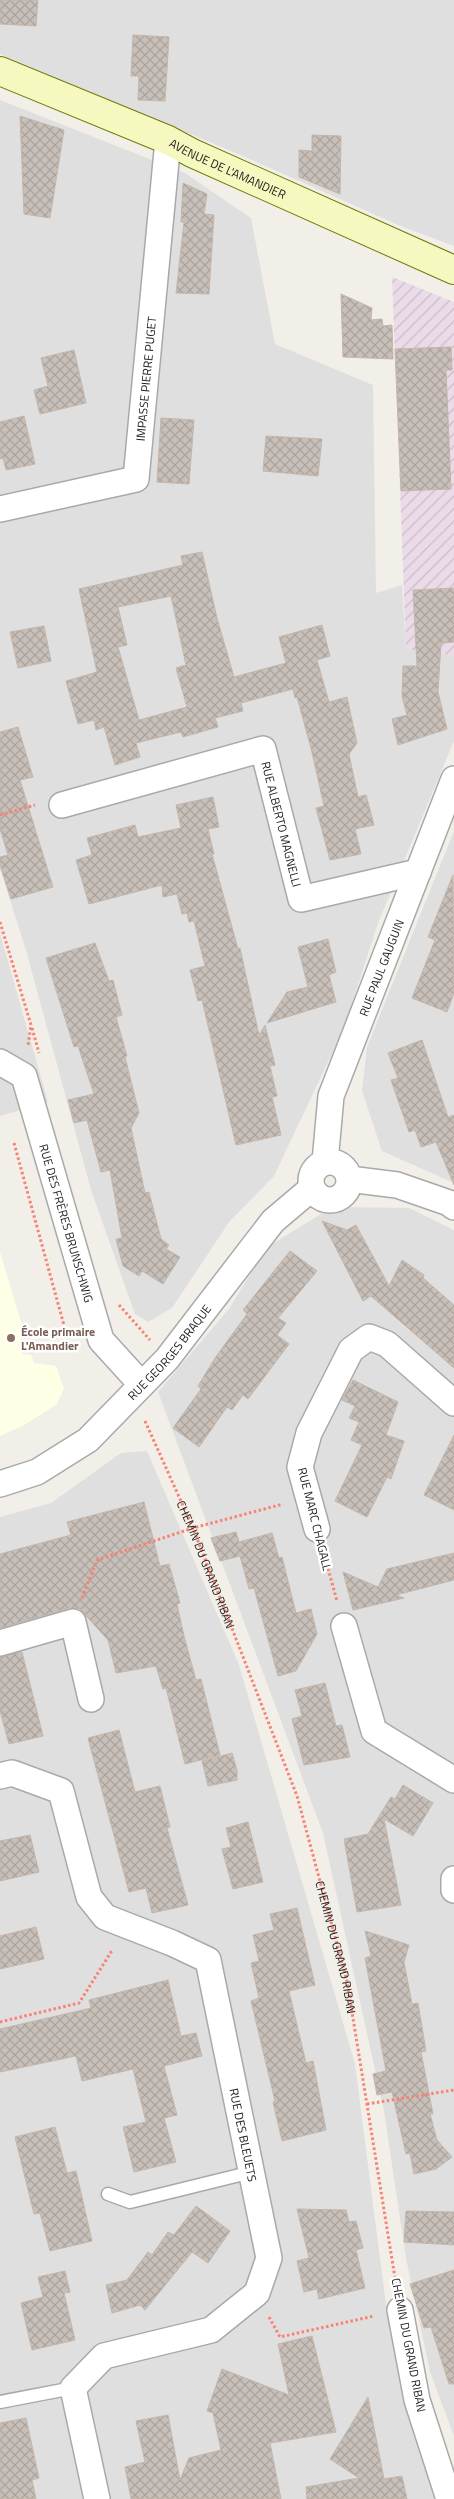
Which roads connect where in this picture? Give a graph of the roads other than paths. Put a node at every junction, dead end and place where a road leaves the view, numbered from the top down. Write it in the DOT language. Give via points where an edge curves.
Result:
graph roads {
  1 [pos="0,72"];
  2 [pos="168,140"];
  3 [pos="454,270"];
  4 [pos="0,509"];
  5 [pos="454,779"];
  6 [pos="62,805"];
  7 [pos="444,827"];
  8 [pos="418,872"];
  9 [pos="0,1062"];
  10 [pos="326,1162"];
  11 [pos="350,1179"];
  12 [pos="312,1188"];
  13 [pos="454,1207"];
  14 [pos="141,1384"];
  15 [pos="454,1403"];
  16 [pos="0,1484"];
  17 [pos="317,1530"];
  18 [pos="344,1626"];
  19 [pos="0,1643"];
  20 [pos="91,1700"];
  21 [pos="0,1776"];
  22 [pos="454,1780"];
  23 [pos="454,1878"];
  24 [pos="454,1890"];
  25 [pos="252,2172"];
  26 [pos="108,2194"];
  27 [pos="400,2310"];
  28 [pos="73,2388"];
  29 [pos="0,2402"];
  30 [pos="97,2499"];
  31 [pos="449,2499"];
  1 -- 2 [label="main road, AVENUE DE L'AMANDIER"];
  2 -- 3 [label="main road, AVENUE DE L'AMANDIER"];
  2 -- 4 [label="street, IMPASSE PIERRE PUGET" via="136,480"];
  5 -- 7 [label="street, RUE PAUL GAUGUIN"];
  6 -- 8 [label="street, RUE ALBERTO MAGNELLI" via="263,749 301,899"];
  7 -- 8 [label="street, RUE PAUL GAUGUIN"];
  8 -- 10 [label="street, RUE PAUL GAUGUIN" via="331,1096"];
  9 -- 14 [label="street, RUE DES FRÈRES BRUNSCHWIG" via="24,1076 101,1340"];
  10 -- 11 [label="street" via="344,1167"];
  10 -- 12 [label="street" via="311,1175"];
  11 -- 12 [label="street" via="347,1191 337,1199 325,1200"];
  11 -- 13 [label="street" via="398,1185"];
  12 -- 14 [label="street, RUE GEORGES BRAQUE" via="273,1221 168,1359"];
  14 -- 16 [label="street, RUE GEORGES BRAQUE" via="88,1440 36,1472"];
  15 -- 17 [label="street, RUE MARC CHAGALL" via="387,1344 368,1337 351,1350 309,1433 300,1467"];
  18 -- 22 [label="street" via="374,1731"];
  19 -- 20 [label="street" via="73,1622"];
  21 -- 25 [label="street, RUE DES BLEUETS" via="12,1773 61,1791 89,1897 105,1917 208,1960"];
  23 -- 24 [label="street"];
  25 -- 26 [label="lane" via="130,2202"];
  25 -- 28 [label="street, RUE DES BLEUETS" via="269,2258 257,2293 211,2330 104,2356"];
  27 -- 31 [label="street, CHEMIN DU GRAND RIBAN" via="417,2400"];
  28 -- 29 [label="lane"];
  28 -- 30 [label="street"];
}
